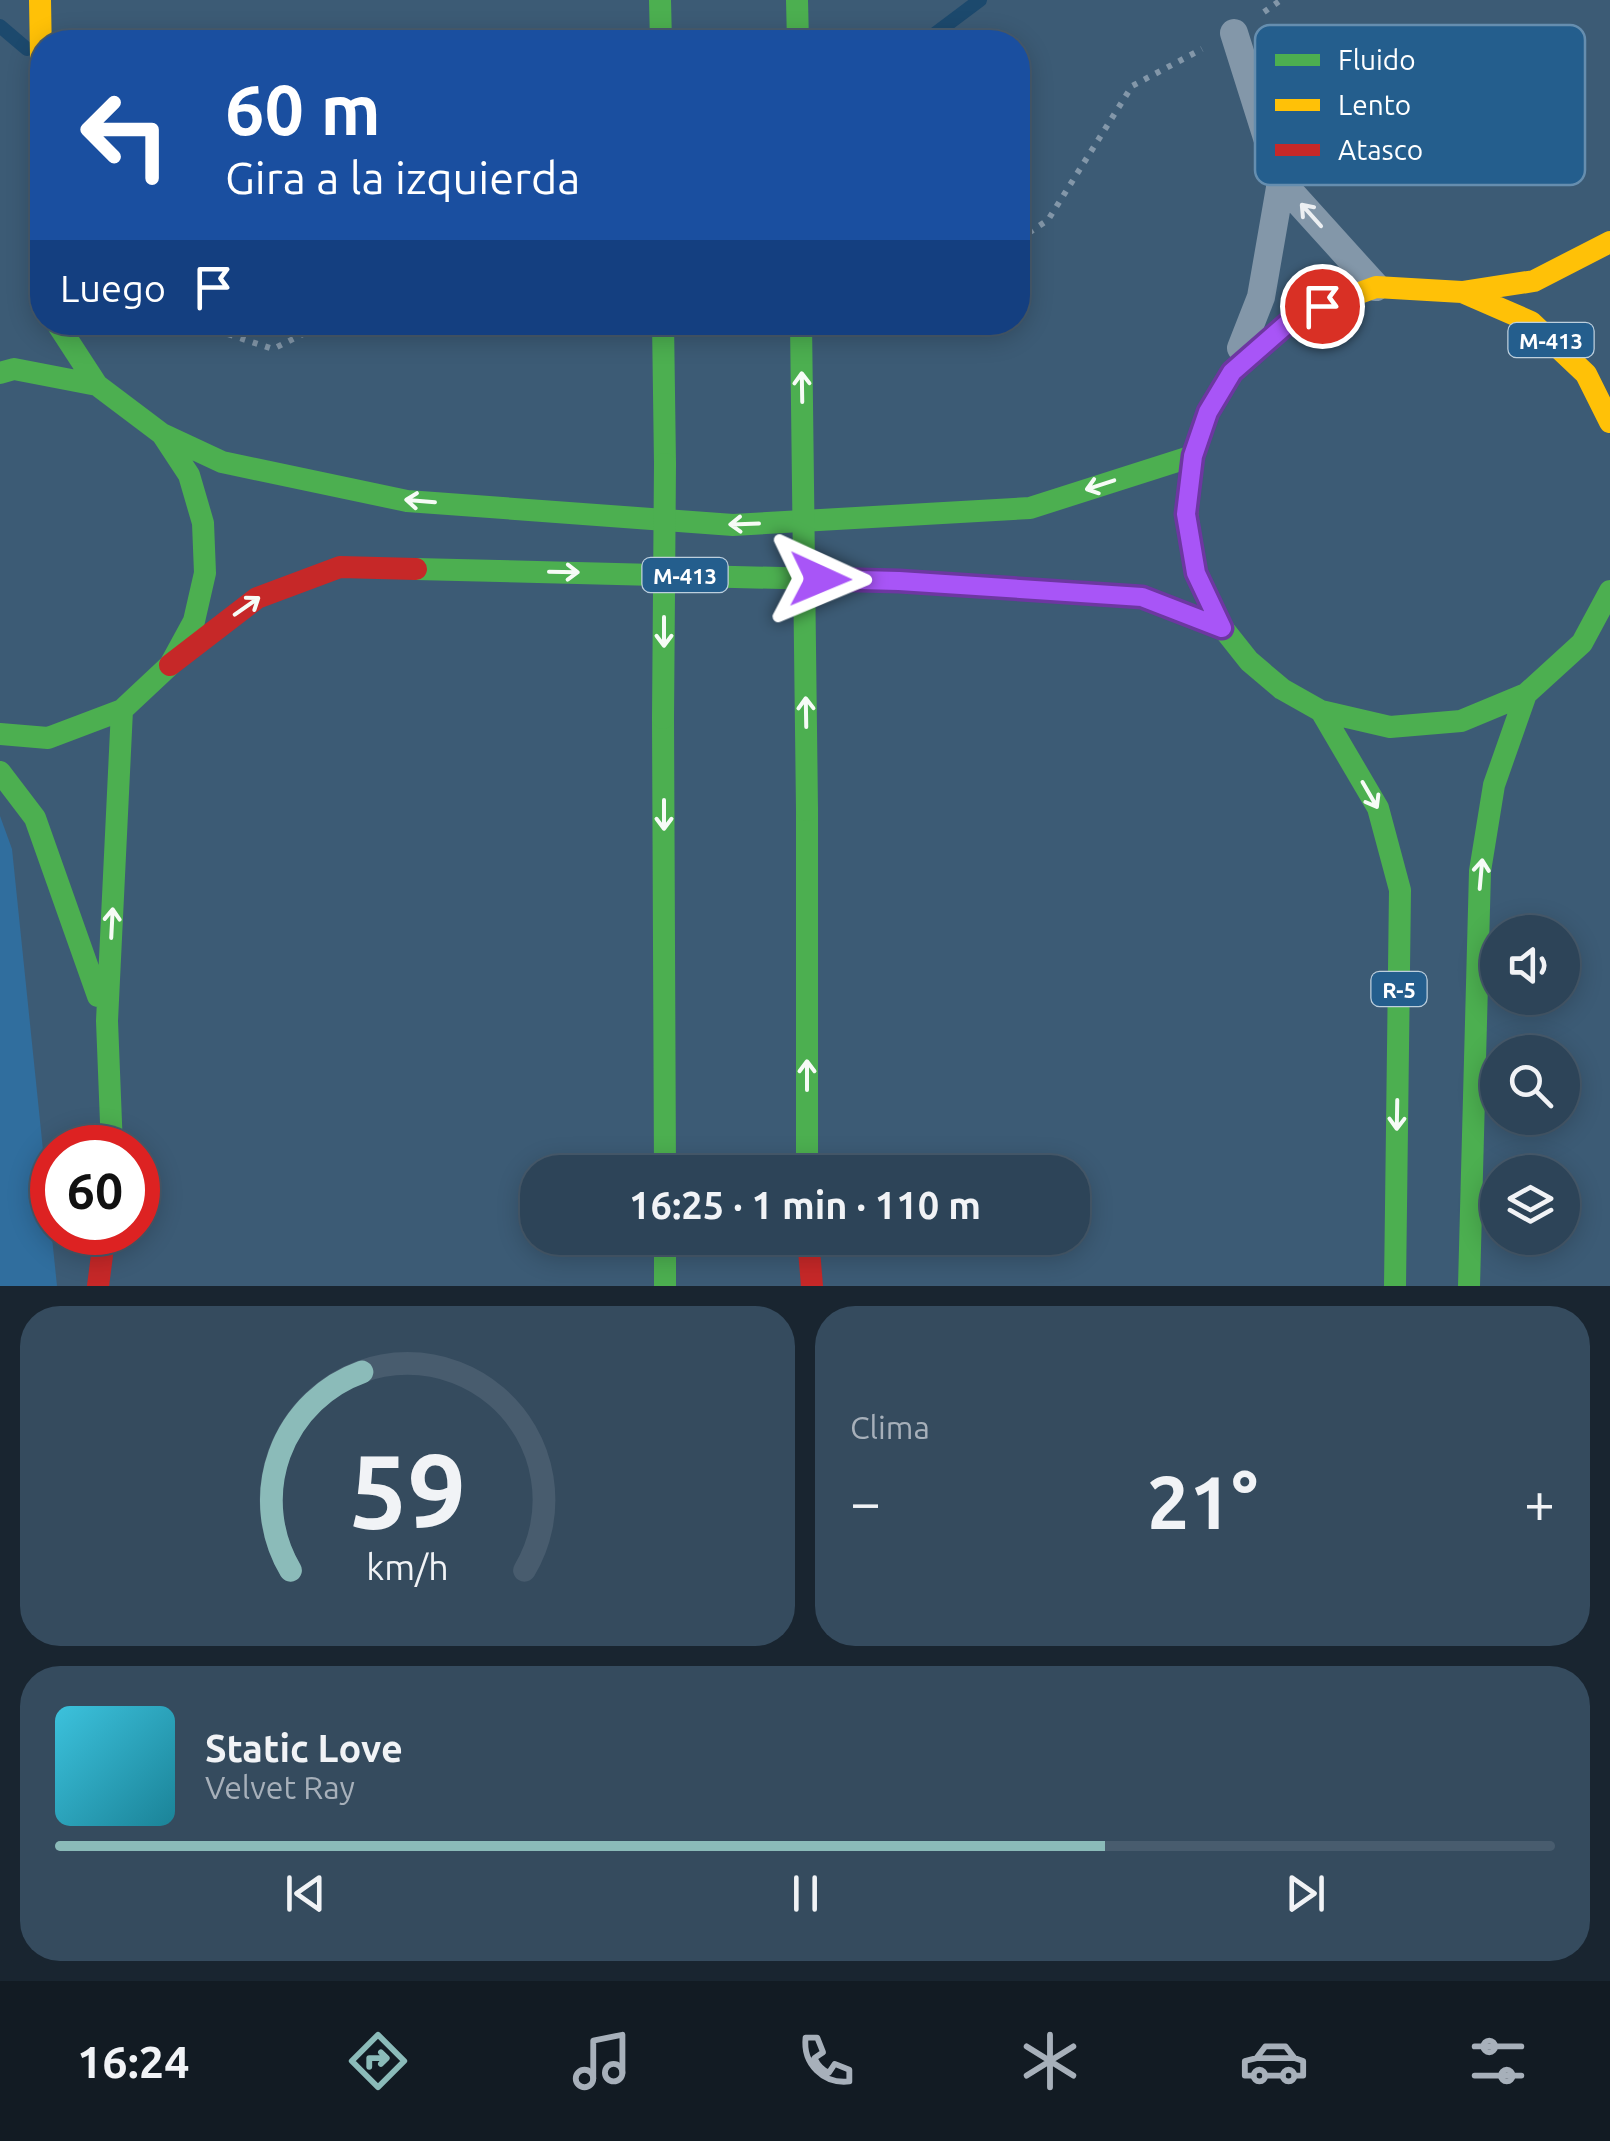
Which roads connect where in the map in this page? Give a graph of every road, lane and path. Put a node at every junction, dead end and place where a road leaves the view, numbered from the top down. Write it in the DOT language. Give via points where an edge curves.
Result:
graph roads {
  1 [pos="40,0"];
  2 [pos="660,0"];
  3 [pos="798,0"];
  4 [pos="41,30"];
  5 [pos="660,30"];
  6 [pos="798,30"];
  7 [pos="1234,33"];
  8 [pos="1255,100"];
  9 [pos="1280,185"];
  10 [pos="1284,185"];
  11 [pos="1030,232"];
  12 [pos="1610,242"];
  13 [pos="1376,287"];
  14 [pos="1462,292"];
  15 [pos="64,335"];
  16 [pos="230,335"];
  17 [pos="301,335"];
  18 [pos="663,335"];
  19 [pos="801,335"];
  20 [pos="1232,372"];
  21 [pos="0,373"];
  22 [pos="97,385"];
  23 [pos="1610,422"];
  24 [pos="162,434"];
  25 [pos="1193,456"];
  26 [pos="1610,591"];
  27 [pos="1222,628"];
  28 [pos="170,664"];
  29 [pos="1526,694"];
  30 [pos="122,710"];
  31 [pos="1320,711"];
  32 [pos="0,734"];
  33 [pos="0,772"];
  34 [pos="106,1021"];
  35 [pos="111,1125"];
  36 [pos="665,1155"];
  37 [pos="807,1155"];
  38 [pos="102,1255"];
  39 [pos="665,1255"];
  40 [pos="809,1255"];
  41 [pos="98,1286"];
  42 [pos="665,1286"];
  43 [pos="810,1286"];
  44 [pos="1395,1286"];
  45 [pos="1469,1286"];
  1 -- 4 [label="main road"];
  2 -- 5 [label="main road"];
  3 -- 6 [label="main road"];
  7 -- 8 [label="lane"];
  7 -- 11 [label="path" via="1132,86 1048,220"];
  9 -- 20 [label="lane" via="1261,297"];
  13 -- 10 [label="lane, one-way"];
  12 -- 14 [label="main road, M-413" via="1534,282"];
  13 -- 14 [label="main road, M-413"];
  13 -- 20 [label="main road, M-413" via="1296,316"];
  14 -- 23 [label="main road, M-413" via="1531,322 1586,374"];
  15 -- 22 [label="main road"];
  16 -- 17 [label="path" via="274,349"];
  18 -- 36 [label="main road, one-way, bridge"];
  37 -- 19 [label="main road, one-way, bridge"];
  20 -- 25 [label="main road, M-413"];
  21 -- 22 [label="main road, M-413" via="14,369"];
  22 -- 24 [label="main road, M-413"];
  25 -- 24 [label="main road, M-413, one-way" via="1030,508 733,525 406,500 222,462"];
  24 -- 28 [label="main road, M-413" via="189,475 203,523 205,573 194,621"];
  25 -- 27 [label="main road, M-413" via="1186,514 1196,573"];
  26 -- 29 [label="main road, M-413" via="1582,643"];
  28 -- 27 [label="main road, M-413, one-way" via="257,598 340,567 899,581 1142,597"];
  27 -- 31 [label="main road, M-413" via="1282,689"];
  28 -- 30 [label="main road, M-413"];
  29 -- 31 [label="main road, M-413" via="1461,721 1390,727"];
  45 -- 29 [label="main road, one-way" via="1480,870 1494,785"];
  30 -- 32 [label="main road, M-413" via="48,738"];
  34 -- 30 [label="main road, one-way"];
  31 -- 44 [label="main road, R-5, one-way" via="1378,808 1400,890"];
  33 -- 34 [label="main road" via="35,818"];
  34 -- 35 [label="main road"];
  38 -- 41 [label="main road"];
  39 -- 42 [label="main road"];
  40 -- 43 [label="main road"];
}
